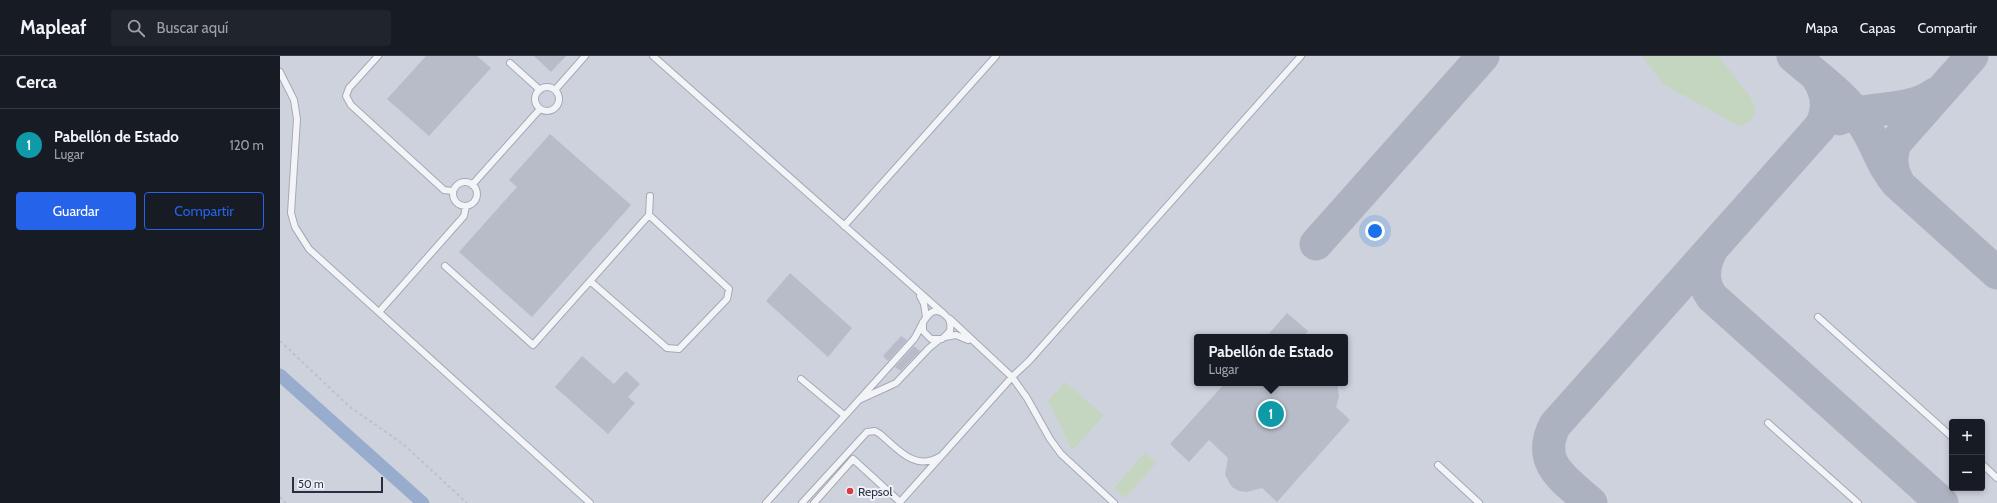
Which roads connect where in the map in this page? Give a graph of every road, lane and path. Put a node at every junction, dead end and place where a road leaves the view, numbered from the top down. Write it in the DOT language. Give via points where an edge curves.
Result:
graph roads {
  1 [pos="378,56"];
  2 [pos="585,56"];
  3 [pos="653,56"];
  4 [pos="996,56"];
  5 [pos="1301,56"];
  6 [pos="510,63"];
  7 [pos="280,72"];
  8 [pos="540,90"];
  9 [pos="555,90"];
  10 [pos="540,109"];
  11 [pos="472,185"];
  12 [pos="452,191"];
  13 [pos="650,196"];
  14 [pos="466,206"];
  15 [pos="649,215"];
  16 [pos="844,226"];
  17 [pos="445,266"];
  18 [pos="590,281"];
  19 [pos="916,291"];
  20 [pos="379,312"];
  21 [pos="945,315"];
  22 [pos="1818,317"];
  23 [pos="924,319"];
  24 [pos="943,338"];
  25 [pos="280,341"];
  26 [pos="978,346"];
  27 [pos="1012,377"];
  28 [pos="801,378"];
  29 [pos="857,401"];
  30 [pos="844,415"];
  31 [pos="1768,423"];
  32 [pos="1949,434"];
  33 [pos="944,454"];
  34 [pos="1438,466"];
  35 [pos="1985,467"];
  36 [pos="1997,478"];
  37 [pos="280,497"];
  38 [pos="286,503"];
  39 [pos="467,503"];
  40 [pos="590,503"];
  41 [pos="766,503"];
  42 [pos="802,503"];
  43 [pos="814,503"];
  44 [pos="1114,503"];
  45 [pos="1479,503"];
  46 [pos="1858,503"];
  1 -- 12 [label="lane" via="349,88 346,96 350,105 444,190"];
  2 -- 9 [label="lane"];
  3 -- 16 [label="lane"];
  4 -- 16 [label="lane"];
  5 -- 27 [label="lane" via="1029,362"];
  6 -- 8 [label="lane"];
  7 -- 20 [label="lane" via="294,100 297,119 290,198 295,227 309,249"];
  8 -- 9 [label="lane" via="550,87"];
  8 -- 10 [label="lane" via="535,97"];
  9 -- 10 [label="lane" via="560,97 559,104 549,112"];
  10 -- 11 [label="lane"];
  11 -- 12 [label="lane" via="461,182"];
  11 -- 14 [label="lane" via="477,192 476,198"];
  12 -- 14 [label="lane" via="455,201"];
  13 -- 15 [label="lane"];
  14 -- 20 [label="lane" via="464,216"];
  15 -- 18 [label="lane"];
  15 -- 18 [label="lane" via="729,289 727,299 679,349 667,348"];
  16 -- 19 [label="lane"];
  17 -- 18 [label="lane" via="533,345"];
  19 -- 21 [label="lane"];
  19 -- 23 [label="lane" via="924,304"];
  20 -- 40 [label="lane"];
  21 -- 23 [label="lane" via="934,312"];
  21 -- 24 [label="lane" via="950,321 950,328"];
  21 -- 26 [label="lane"];
  22 -- 32 [label="lane"];
  23 -- 24 [label="lane" via="923,331 928,338"];
  23 -- 29 [label="lane" via="914,339"];
  24 -- 26 [label="lane" via="959,336"];
  24 -- 29 [label="lane" via="929,348 896,383"];
  25 -- 39 [label="path" via="350,407 403,444"];
  26 -- 27 [label="lane"];
  27 -- 33 [label="lane"];
  27 -- 44 [label="lane" via="1061,454"];
  28 -- 30 [label="lane"];
  29 -- 30 [label="lane"];
  30 -- 41 [label="lane"];
  31 -- 46 [label="lane"];
  33 -- 42 [label="lane" via="932,461 915,461 880,434 867,432"];
  33 -- 43 [label="lane" via="900,502 853,459"];
  34 -- 45 [label="lane"];
  35 -- 36 [label="lane"];
  37 -- 38 [label="path"];
}
